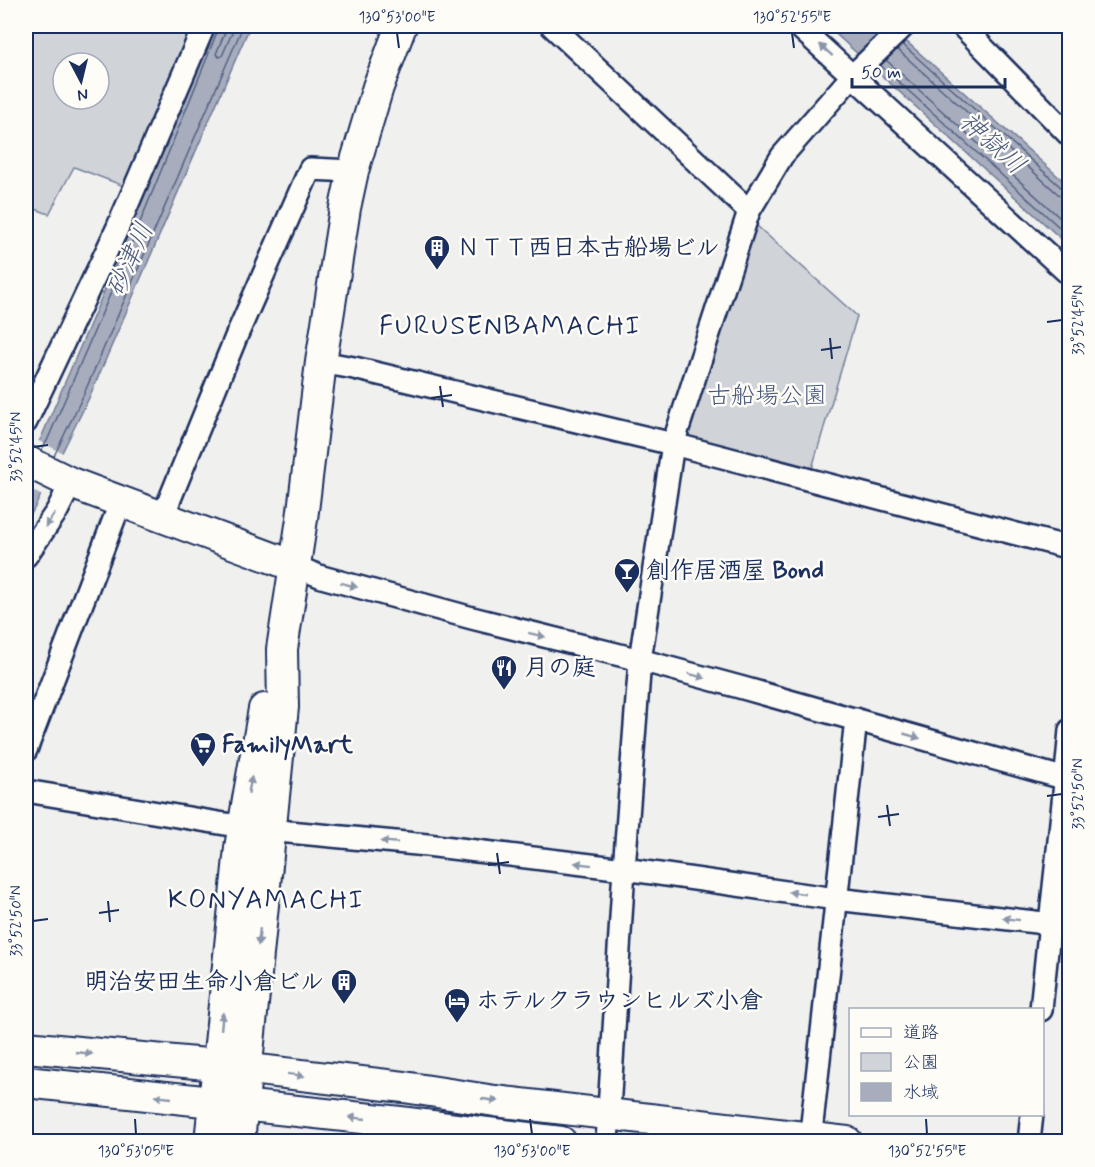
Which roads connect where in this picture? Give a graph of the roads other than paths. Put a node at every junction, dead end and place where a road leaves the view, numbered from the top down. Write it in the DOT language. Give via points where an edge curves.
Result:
graph roads {
  1 [pos="204,26"];
  2 [pos="401,26"];
  3 [pos="552,26"];
  4 [pos="798,26"];
  5 [pos="904,26"];
  6 [pos="962,26"];
  7 [pos="853,75"];
  8 [pos="1070,136"];
  9 [pos="352,171"];
  10 [pos="748,211"];
  11 [pos="1070,274"];
  12 [pos="321,362"];
  13 [pos="26,422"];
  14 [pos="674,444"];
  15 [pos="26,461"];
  16 [pos="68,481"];
  17 [pos="121,501"];
  18 [pos="163,516"];
  19 [pos="1070,548"];
  20 [pos="26,556"];
  21 [pos="294,566"];
  22 [pos="640,660"];
  23 [pos="856,719"];
  24 [pos="1070,730"];
  25 [pos="26,748"];
  26 [pos="1068,780"];
  27 [pos="26,791"];
  28 [pos="257,828"];
  29 [pos="624,870"];
  30 [pos="836,899"];
  31 [pos="1059,925"];
  32 [pos="1041,1008"];
  33 [pos="26,1047"];
  34 [pos="232,1067"];
  35 [pos="26,1082"];
  36 [pos="228,1105"];
  37 [pos="1032,1116"];
  38 [pos="607,1128"];
  39 [pos="399,1132"];
  40 [pos="810,1139"];
  41 [pos="210,1142"];
  42 [pos="239,1142"];
  43 [pos="561,1142"];
  44 [pos="847,1142"];
  45 [pos="1029,1142"];
  1 -- 13 [label="street" via="117,230"];
  2 -- 9 [label="street"];
  3 -- 10 [label="street"];
  7 -- 4 [label="street, one-way"];
  5 -- 7 [label="street"];
  6 -- 8 [label="street"];
  7 -- 10 [label="street" via="782,156"];
  7 -- 11 [label="street"];
  9 -- 12 [label="street"];
  9 -- 18 [label="street" via="310,170"];
  10 -- 14 [label="street"];
  12 -- 14 [label="street"];
  12 -- 21 [label="street"];
  14 -- 19 [label="street"];
  14 -- 22 [label="street"];
  15 -- 16 [label="street"];
  16 -- 17 [label="street"];
  16 -- 20 [label="street, one-way" via="57,511"];
  17 -- 18 [label="street"];
  17 -- 25 [label="street"];
  18 -- 21 [label="street"];
  21 -- 22 [label="street, one-way" via="472,618"];
  21 -- 28 [label="street" via="282,649 266,700"];
  22 -- 23 [label="street, one-way"];
  22 -- 29 [label="street"];
  23 -- 26 [label="street, one-way"];
  23 -- 30 [label="street"];
  24 -- 26 [label="street"];
  26 -- 31 [label="street"];
  27 -- 28 [label="street"];
  29 -- 28 [label="street, one-way"];
  28 -- 34 [label="street"];
  30 -- 29 [label="street, one-way"];
  29 -- 38 [label="street"];
  31 -- 30 [label="street, one-way"];
  30 -- 40 [label="street"];
  31 -- 32 [label="street"];
  33 -- 34 [label="street, one-way"];
  34 -- 36 [label="street"];
  34 -- 38 [label="street, one-way" via="495,1101"];
  36 -- 35 [label="street, one-way"];
  39 -- 36 [label="street, one-way"];
  36 -- 41 [label="street"];
  36 -- 42 [label="street"];
  37 -- 45 [label="street"];
  38 -- 40 [label="street"];
  39 -- 43 [label="street"];
  40 -- 44 [label="street"];
}
